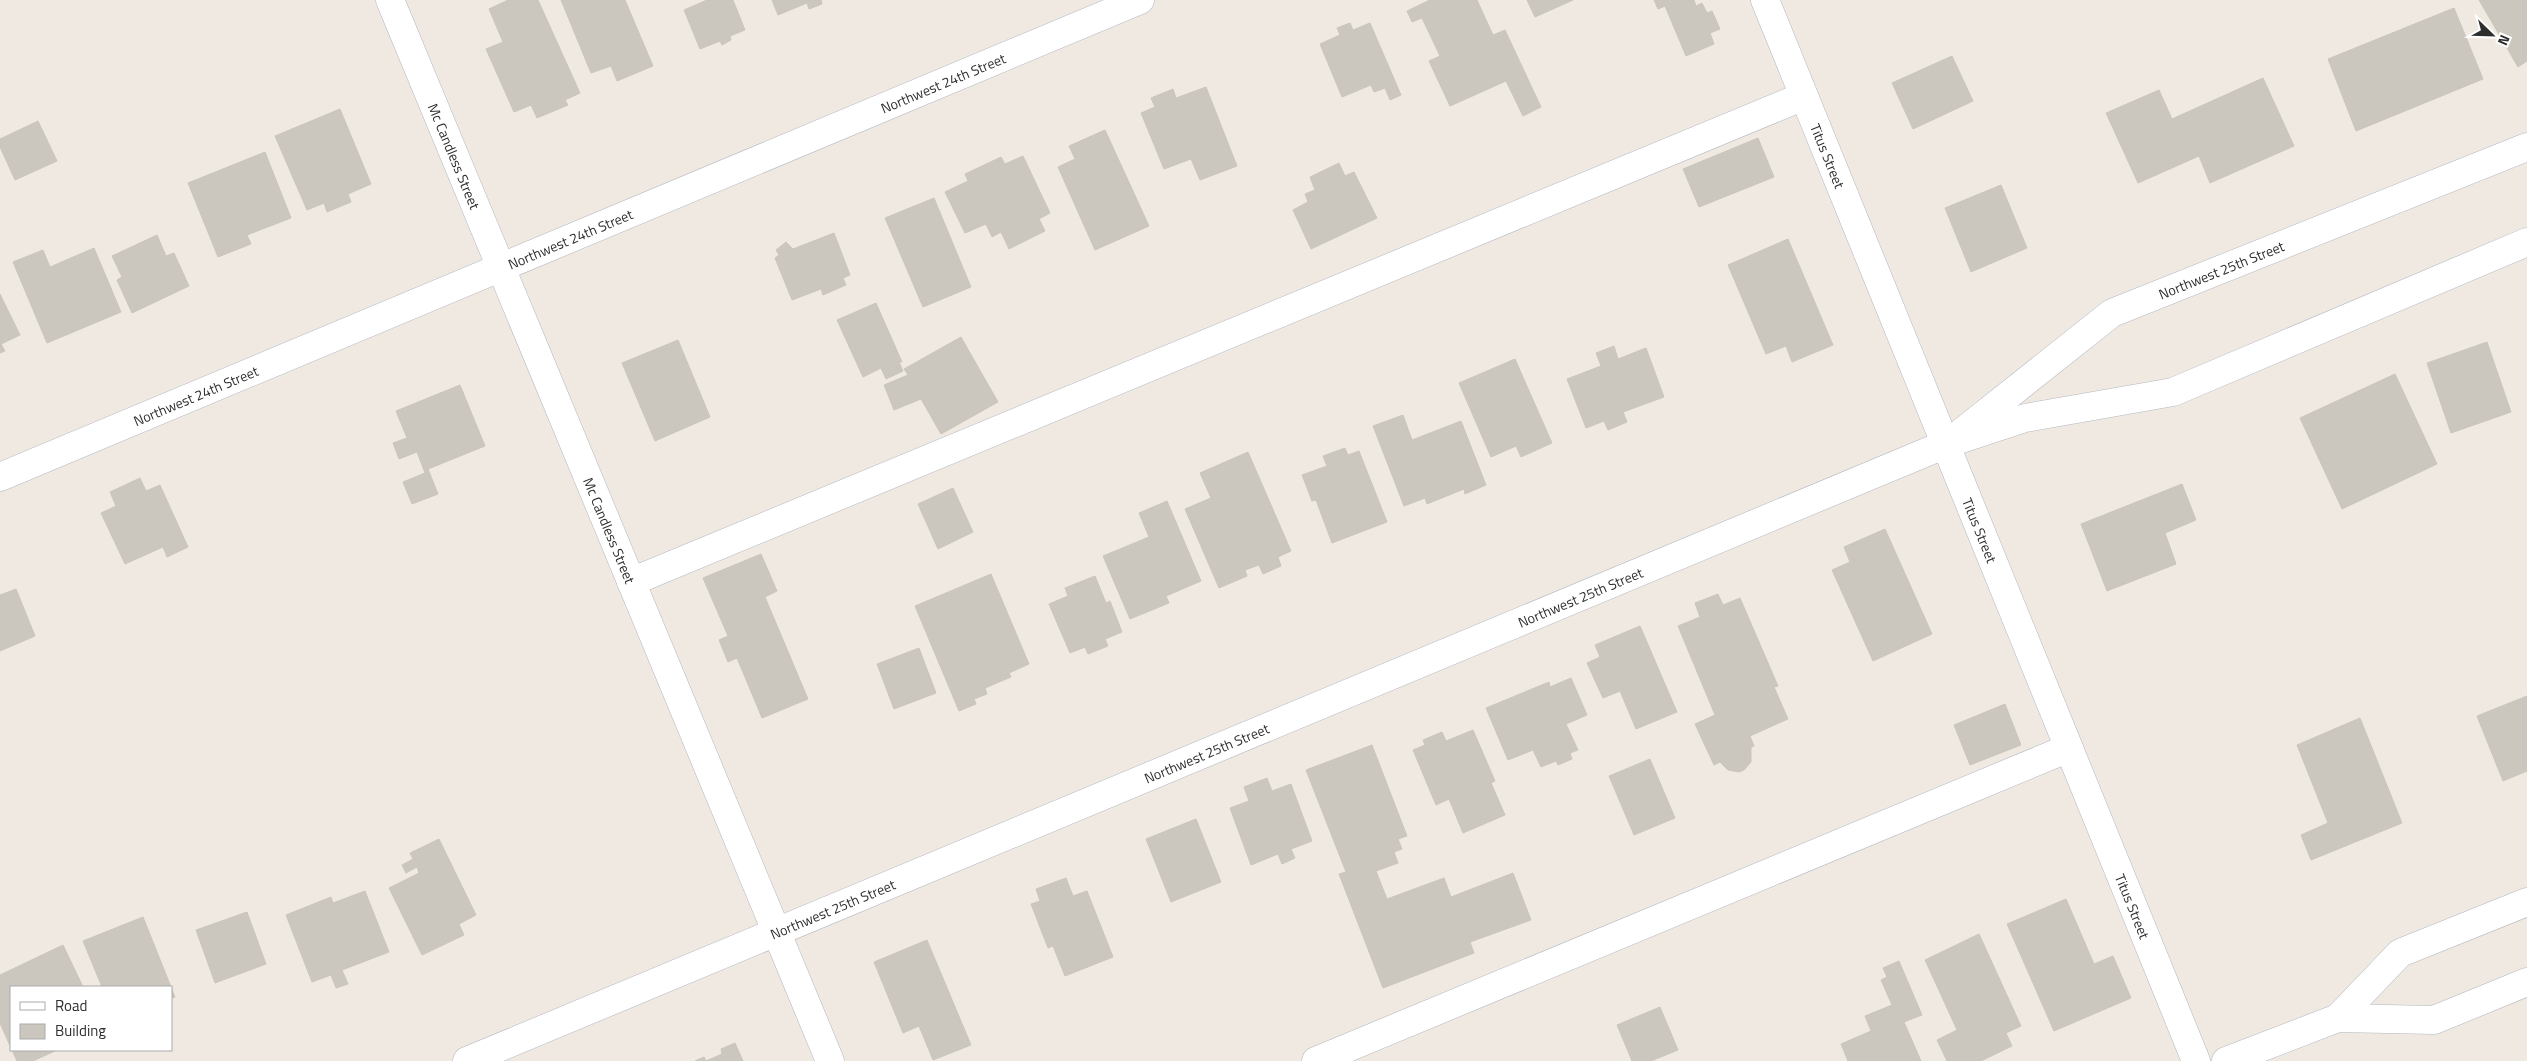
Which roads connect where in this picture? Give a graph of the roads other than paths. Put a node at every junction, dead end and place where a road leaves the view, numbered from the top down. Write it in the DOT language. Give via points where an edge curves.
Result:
graph roads {
  1 [pos="390,0"];
  2 [pos="1140,0"];
  3 [pos="1765,0"];
  4 [pos="1804,96"];
  5 [pos="2527,147"];
  6 [pos="2527,242"];
  7 [pos="501,268"];
  8 [pos="1946,444"];
  9 [pos="0,477"];
  10 [pos="631,582"];
  11 [pos="2069,748"];
  12 [pos="2527,902"];
  13 [pos="776,932"];
  14 [pos="2527,982"];
  15 [pos="2338,1018"];
  16 [pos="467,1061"];
  17 [pos="830,1061"];
  18 [pos="1316,1061"];
  19 [pos="2196,1061"];
  20 [pos="2226,1061"];
  1 -- 7 [label="street, Mc Candless Street"];
  2 -- 7 [label="street, Northwest 24th Street"];
  3 -- 4 [label="street, Titus Street"];
  4 -- 8 [label="street, Titus Street"];
  4 -- 10 [label="street"];
  5 -- 8 [label="street, Northwest 25th Street" via="2112,314"];
  6 -- 8 [label="street, Northwest 25th Street" via="2173,392 2025,418"];
  7 -- 9 [label="street, Northwest 24th Street"];
  7 -- 10 [label="street, Mc Candless Street"];
  8 -- 11 [label="street, Titus Street"];
  8 -- 13 [label="street, Northwest 25th Street"];
  10 -- 13 [label="street, Mc Candless Street"];
  11 -- 18 [label="street"];
  11 -- 19 [label="street, Titus Street"];
  12 -- 15 [label="street" via="2400,953"];
  13 -- 16 [label="street, Northwest 25th Street"];
  13 -- 17 [label="street, Mc Candless Street"];
  14 -- 15 [label="street" via="2434,1020"];
  15 -- 20 [label="street"];
}
